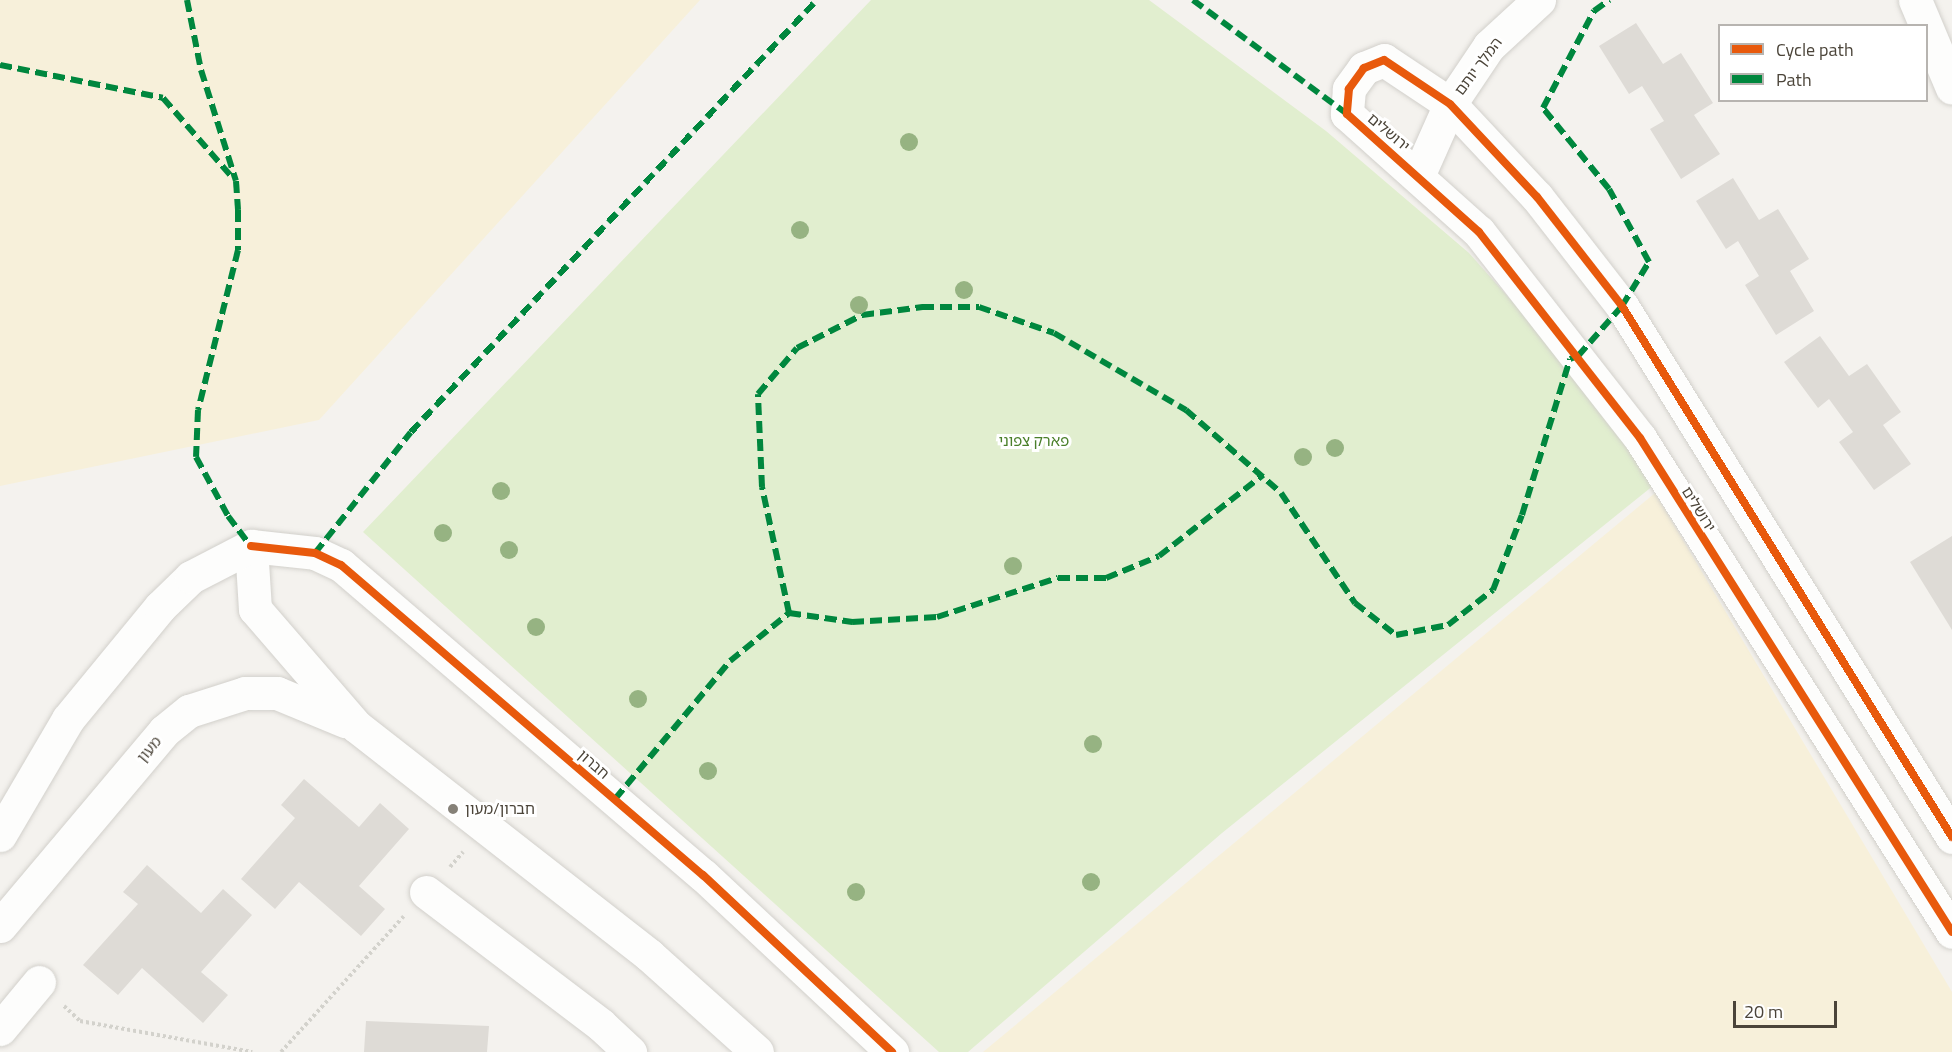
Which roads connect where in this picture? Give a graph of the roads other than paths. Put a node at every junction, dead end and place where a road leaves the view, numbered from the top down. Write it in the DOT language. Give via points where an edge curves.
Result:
graph roads {
  1 [pos="1539,0"];
  2 [pos="1915,0"];
  3 [pos="1925,24"];
  4 [pos="1928,31"];
  5 [pos="1952,88"];
  6 [pos="1450,104"];
  7 [pos="1418,176"];
  8 [pos="251,546"];
  9 [pos="356,726"];
  10 [pos="0,835"];
  11 [pos="1952,837"];
  12 [pos="426,892"];
  13 [pos="0,926"];
  14 [pos="1952,932"];
  15 [pos="39,982"];
  16 [pos="0,1029"];
  17 [pos="630,1052"];
  18 [pos="757,1052"];
  19 [pos="892,1052"];
  1 -- 6 [label="street, המלך יותם" via="1489,46"];
  2 -- 3 [label="street"];
  4 -- 5 [label="street"];
  6 -- 7 [label="street, המלך יותם"];
  6 -- 7 [label="street, ירושלים" via="1384,60 1364,68 1353,80 1347,114"];
  6 -- 11 [label="street, ירושלים" via="1537,197 1622,306"];
  7 -- 14 [label="street, ירושלים" via="1479,232 1640,438"];
  8 -- 9 [label="street" via="255,609"];
  8 -- 10 [label="street" via="191,577 160,607 68,719"];
  8 -- 19 [label="street, חברון" via="315,553 341,565 703,875"];
  9 -- 13 [label="street, מעון" via="277,693 245,693 189,711 164,731"];
  9 -- 18 [label="street" via="484,830 649,955"];
  12 -- 17 [label="street"];
  15 -- 16 [label="street"];
}
